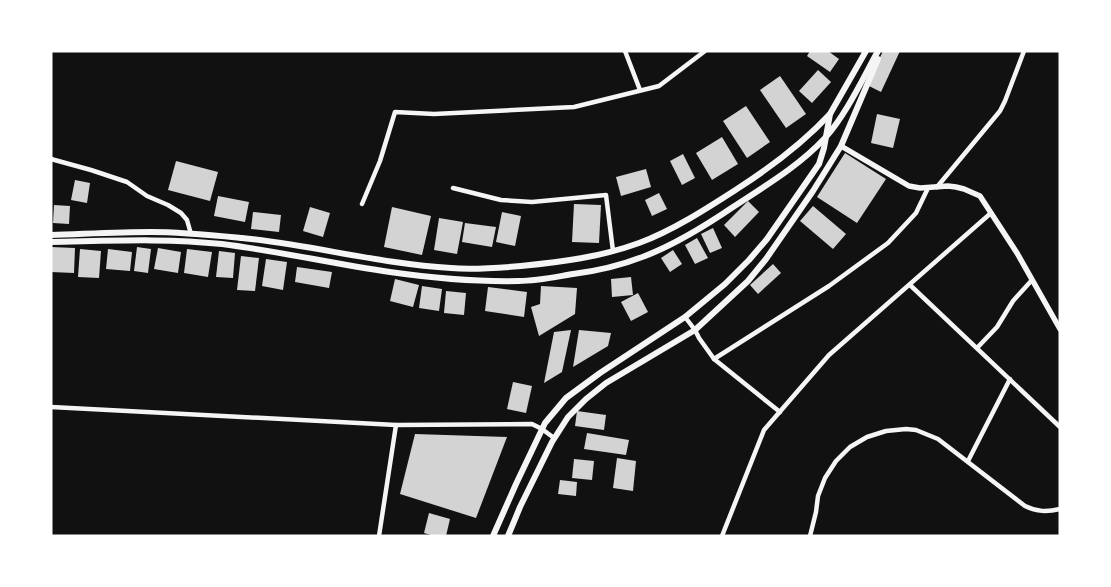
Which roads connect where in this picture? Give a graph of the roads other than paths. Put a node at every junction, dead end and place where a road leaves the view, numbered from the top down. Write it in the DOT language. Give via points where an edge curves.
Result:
graph roads {
  1 [pos="626,51"];
  2 [pos="705,51"];
  3 [pos="866,51"];
  4 [pos="879,51"];
  5 [pos="1024,51"];
  6 [pos="640,90"];
  7 [pos="830,114"];
  8 [pos="826,134"];
  9 [pos="841,146"];
  10 [pos="51,158"];
  11 [pos="937,187"];
  12 [pos="453,188"];
  13 [pos="928,188"];
  14 [pos="362,204"];
  15 [pos="991,213"];
  16 [pos="192,234"];
  17 [pos="51,235"];
  18 [pos="51,242"];
  19 [pos="612,251"];
  20 [pos="1032,280"];
  21 [pos="910,285"];
  22 [pos="1060,316"];
  23 [pos="685,317"];
  24 [pos="1056,322"];
  25 [pos="1060,329"];
  26 [pos="695,330"];
  27 [pos="977,348"];
  28 [pos="714,359"];
  29 [pos="1010,379"];
  30 [pos="51,407"];
  31 [pos="780,412"];
  32 [pos="396,425"];
  33 [pos="1060,427"];
  34 [pos="542,429"];
  35 [pos="554,438"];
  36 [pos="968,461"];
  37 [pos="1060,509"];
  38 [pos="379,536"];
  39 [pos="493,536"];
  40 [pos="508,536"];
  41 [pos="722,536"];
  42 [pos="810,536"];
  1 -- 6 [label="street"];
  2 -- 6 [label="street" via="659,86"];
  3 -- 7 [label="main road"];
  4 -- 8 [label="main road" via="844,111"];
  4 -- 9 [label="main road"];
  5 -- 11 [label="street" via="1000,111"];
  6 -- 14 [label="street" via="574,107 434,114 395,112"];
  7 -- 8 [label="main road"];
  7 -- 19 [label="main road" via="806,139 720,200 640,243"];
  8 -- 18 [label="main road" via="780,175 670,245 618,265 549,278 481,281 426,277 222,244 174,240"];
  8 -- 23 [label="main road" via="819,164 767,240 725,284"];
  9 -- 13 [label="street" via="908,186"];
  9 -- 26 [label="main road" via="766,259 748,281"];
  10 -- 16 [label="street" via="127,182 181,213"];
  11 -- 13 [label="street"];
  11 -- 15 [label="street" via="956,187 972,192 980,196"];
  12 -- 19 [label="street" via="501,200 532,202 606,195"];
  13 -- 28 [label="street" via="916,213 888,243 829,286"];
  15 -- 20 [label="street"];
  15 -- 21 [label="street"];
  16 -- 17 [label="main road"];
  16 -- 19 [label="main road" via="244,238 452,268 490,269 543,264"];
  20 -- 24 [label="street"];
  20 -- 27 [label="street" via="1013,301 997,328"];
  21 -- 27 [label="street"];
  21 -- 31 [label="street" via="829,356"];
  22 -- 24 [label="street"];
  23 -- 26 [label="street"];
  23 -- 34 [label="main road" via="566,398"];
  24 -- 25 [label="street"];
  26 -- 28 [label="street"];
  26 -- 35 [label="main road" via="606,383 568,417"];
  27 -- 29 [label="street"];
  28 -- 31 [label="street"];
  29 -- 33 [label="street"];
  29 -- 36 [label="street"];
  30 -- 32 [label="street"];
  31 -- 41 [label="street" via="764,430"];
  32 -- 34 [label="street" via="532,424"];
  32 -- 38 [label="street"];
  34 -- 35 [label="street"];
  34 -- 39 [label="main road"];
  35 -- 40 [label="main road"];
  36 -- 37 [label="street" via="1030,508 1049,512"];
  36 -- 42 [label="street" via="938,439 916,430 886,431 867,437 850,447 825,478"];
}
